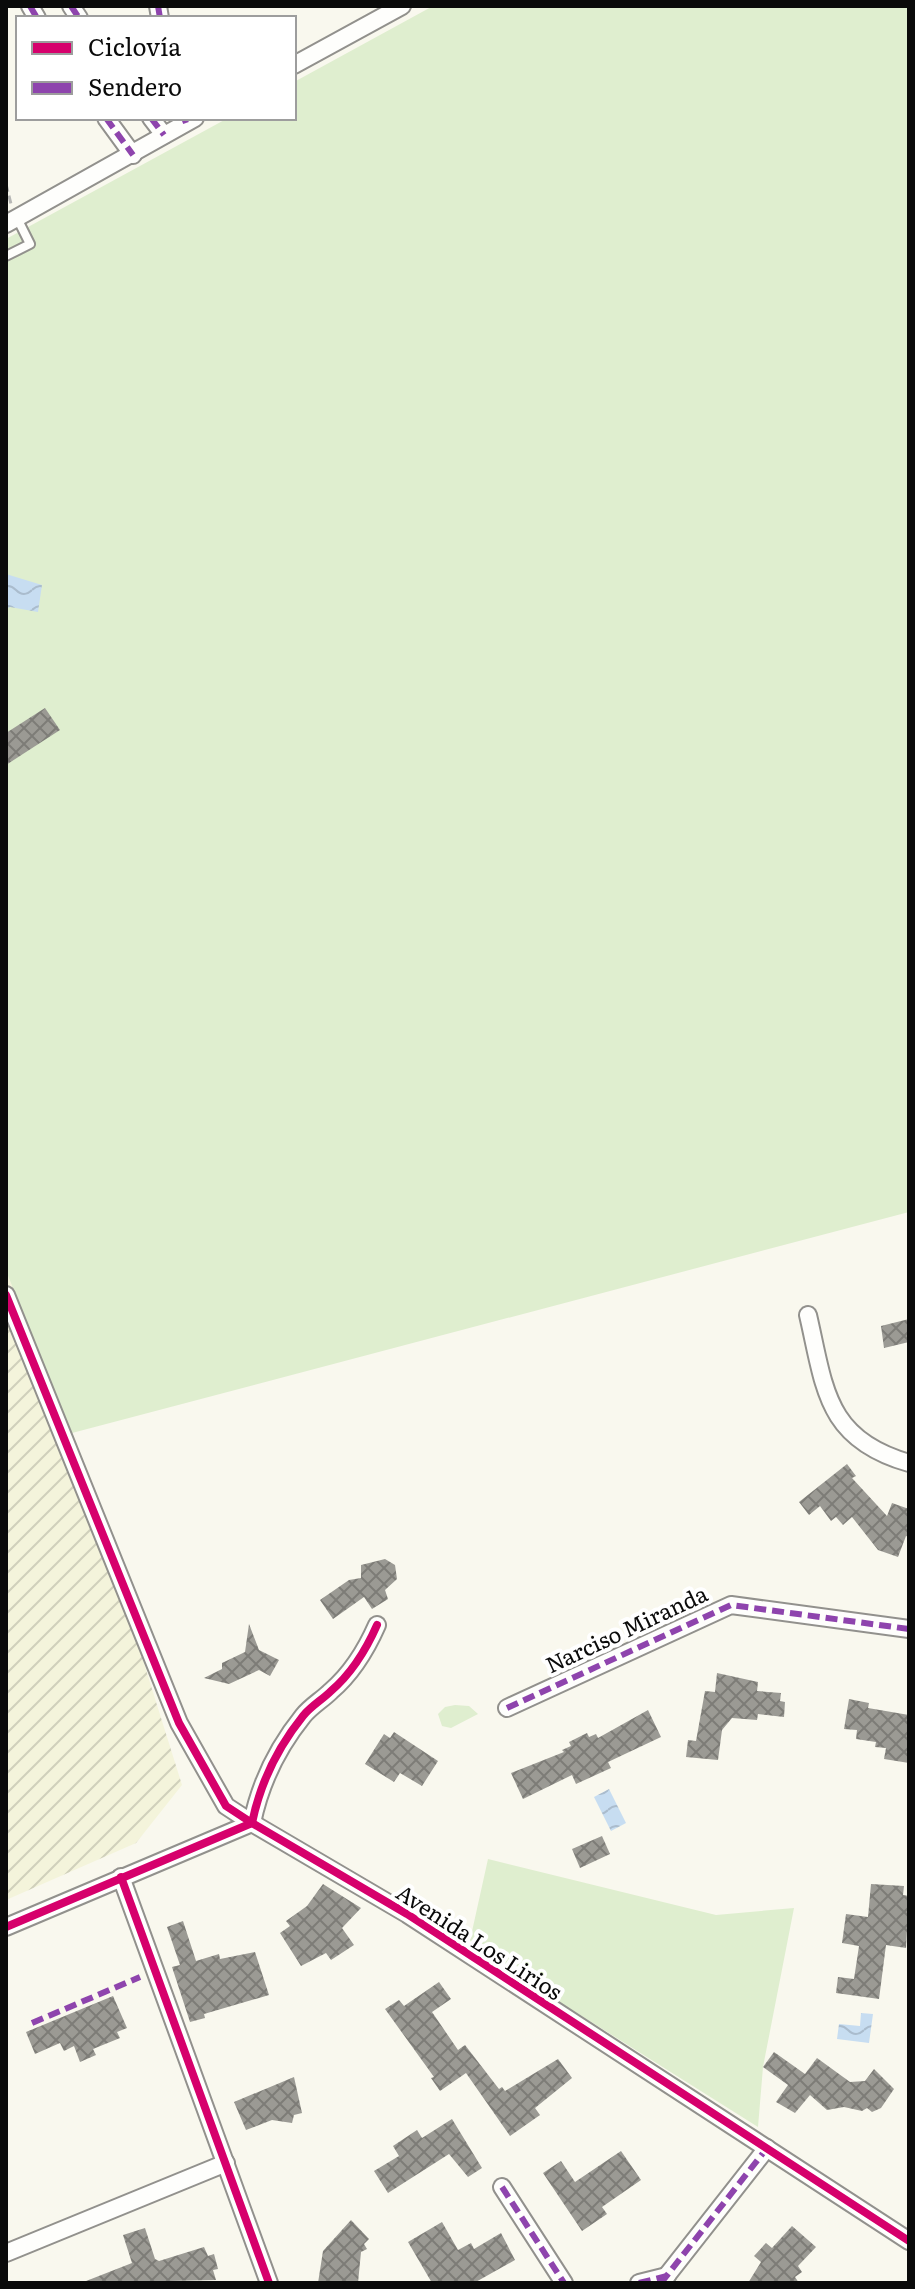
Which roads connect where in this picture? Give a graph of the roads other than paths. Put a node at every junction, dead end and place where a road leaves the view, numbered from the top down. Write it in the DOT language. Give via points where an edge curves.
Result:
graph roads {
  1 [pos="402,6"];
  2 [pos="296,64"];
  3 [pos="107,120"];
  4 [pos="153,120"];
  5 [pos="188,120"];
  6 [pos="164,135"];
  7 [pos="133,155"];
  8 [pos="12,221"];
  9 [pos="6,256"];
  10 [pos="6,1295"];
  11 [pos="808,1315"];
  12 [pos="909,1463"];
  13 [pos="377,1625"];
  14 [pos="909,1629"];
  15 [pos="507,1708"];
  16 [pos="252,1823"];
  17 [pos="121,1877"];
  18 [pos="6,1927"];
  19 [pos="767,2148"];
  20 [pos="226,2163"];
  21 [pos="502,2187"];
  22 [pos="909,2241"];
  23 [pos="6,2253"];
  24 [pos="664,2280"];
  25 [pos="269,2283"];
  26 [pos="564,2283"];
  27 [pos="639,2283"];
  1 -- 2 [label="street"];
  3 -- 7 [label="street"];
  4 -- 6 [label="street"];
  5 -- 6 [label="street"];
  6 -- 7 [label="street"];
  7 -- 8 [label="street"];
  8 -- 9 [label="lane" via="30,244"];
  10 -- 16 [label="street, Avenida Los Lirios" via="179,1723 226,1806"];
  11 -- 12 [label="street" via="836,1414 869,1446"];
  13 -- 16 [label="street" via="359,1659 289,1736 260,1791"];
  14 -- 15 [label="street, Narciso Miranda" via="731,1605"];
  16 -- 17 [label="street"];
  16 -- 19 [label="street, Avenida Los Lirios" via="407,1914"];
  17 -- 18 [label="street"];
  17 -- 20 [label="street"];
  19 -- 22 [label="street, Avenida Los Lirios"];
  19 -- 24 [label="street"];
  20 -- 23 [label="street"];
  20 -- 25 [label="street"];
  21 -- 26 [label="street"];
  24 -- 27 [label="street"];
}
